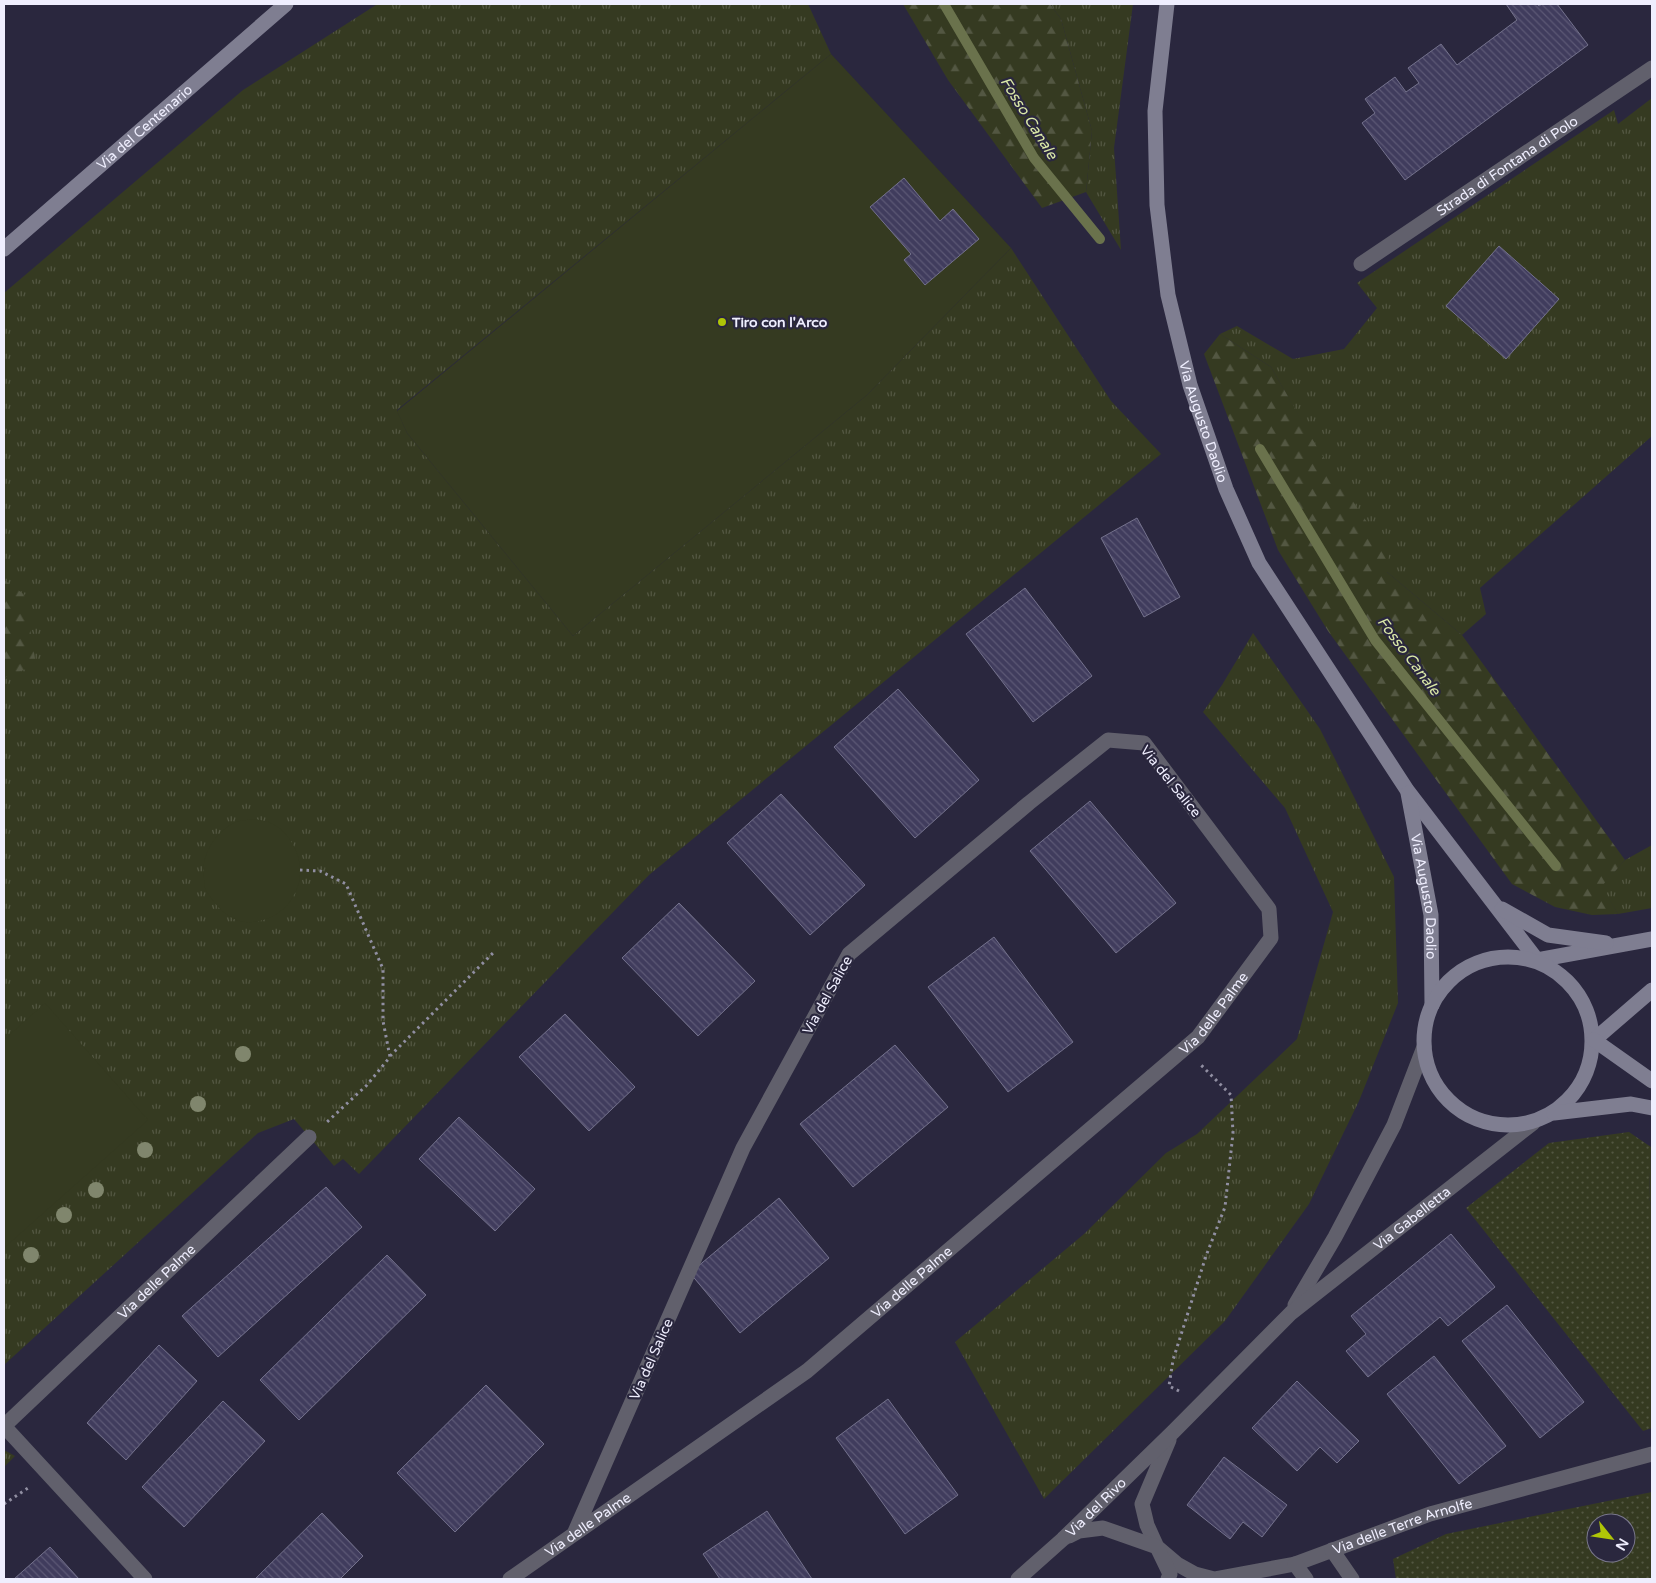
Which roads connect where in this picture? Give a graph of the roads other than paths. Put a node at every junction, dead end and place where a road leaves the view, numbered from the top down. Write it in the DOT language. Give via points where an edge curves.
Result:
graph roads {
  1 [pos="286,4"];
  2 [pos="1167,4"];
  3 [pos="1652,68"];
  4 [pos="4,249"];
  5 [pos="1361,264"];
  6 [pos="1407,790"];
  7 [pos="1495,905"];
  8 [pos="1271,938"];
  9 [pos="1652,939"];
  10 [pos="1620,945"];
  11 [pos="1537,960"];
  12 [pos="1652,990"];
  13 [pos="1432,1004"];
  14 [pos="1594,1040"];
  15 [pos="1424,1047"];
  16 [pos="1652,1081"];
  17 [pos="1652,1108"];
  18 [pos="1554,1113"];
  19 [pos="1534,1123"];
  20 [pos="309,1137"];
  21 [pos="1291,1313"];
  22 [pos="4,1426"];
  23 [pos="1173,1432"];
  24 [pos="1652,1454"];
  25 [pos="574,1534"];
  26 [pos="1063,1539"];
  27 [pos="1157,1547"];
  28 [pos="1332,1550"];
  29 [pos="1295,1564"];
  30 [pos="145,1579"];
  31 [pos="510,1579"];
  32 [pos="1018,1579"];
  33 [pos="1168,1579"];
  34 [pos="1306,1579"];
  35 [pos="1352,1579"];
  1 -- 4 [label="street, Via del Centenario"];
  2 -- 6 [label="street, Via Augusto Daolio" via="1155,111 1158,205 1168,294 1190,386 1226,489 1260,563"];
  3 -- 5 [label="street, Strada di Fontana di Polo"];
  6 -- 7 [label="street, Via Augusto Daolio"];
  6 -- 13 [label="street, Via Augusto Daolio" via="1432,915"];
  7 -- 10 [label="street" via="1548,935"];
  7 -- 11 [label="street, Via Augusto Daolio"];
  8 -- 25 [label="street, Via delle Palme" via="1198,1037 807,1371"];
  8 -- 25 [label="street, Via del Salice" via="1270,909 1144,743 1108,740 849,954 743,1148"];
  9 -- 10 [label="street"];
  10 -- 11 [label="street"];
  11 -- 13 [label="street" via="1506,955 1476,962 1450,979"];
  11 -- 14 [label="street" via="1560,973 1578,991 1590,1014"];
  12 -- 14 [label="street"];
  13 -- 15 [label="street" via="1424,1033"];
  14 -- 16 [label="street"];
  14 -- 18 [label="street" via="1584,1082"];
  15 -- 19 [label="street" via="1431,1077 1448,1102 1474,1119 1503,1126"];
  15 -- 21 [label="street, Via Gabelletta" via="1394,1125"];
  17 -- 18 [label="street" via="1631,1104"];
  18 -- 19 [label="street"];
  19 -- 21 [label="street, Via Gabelletta"];
  20 -- 22 [label="street, Via delle Palme"];
  21 -- 23 [label="street, Via Gabelletta"];
  22 -- 30 [label="street, Via delle Palme"];
  23 -- 26 [label="street, Via del Rivo"];
  23 -- 27 [label="street, Via delle Terre Arnolfe" via="1142,1504"];
  24 -- 28 [label="street, Via delle Terre Arnolfe" via="1430,1514"];
  25 -- 31 [label="street, Via delle Palme"];
  26 -- 27 [label="street, Via delle Terre Arnolfe" via="1079,1531 1103,1528"];
  26 -- 32 [label="street, Via del Rivo"];
  27 -- 29 [label="street, Via delle Terre Arnolfe" via="1177,1564 1195,1574 1214,1579"];
  27 -- 33 [label="street, Via delle Terre Arnolfe" via="1170,1574"];
  28 -- 29 [label="street, Via delle Terre Arnolfe"];
  28 -- 35 [label="street"];
  29 -- 34 [label="street"];
}
